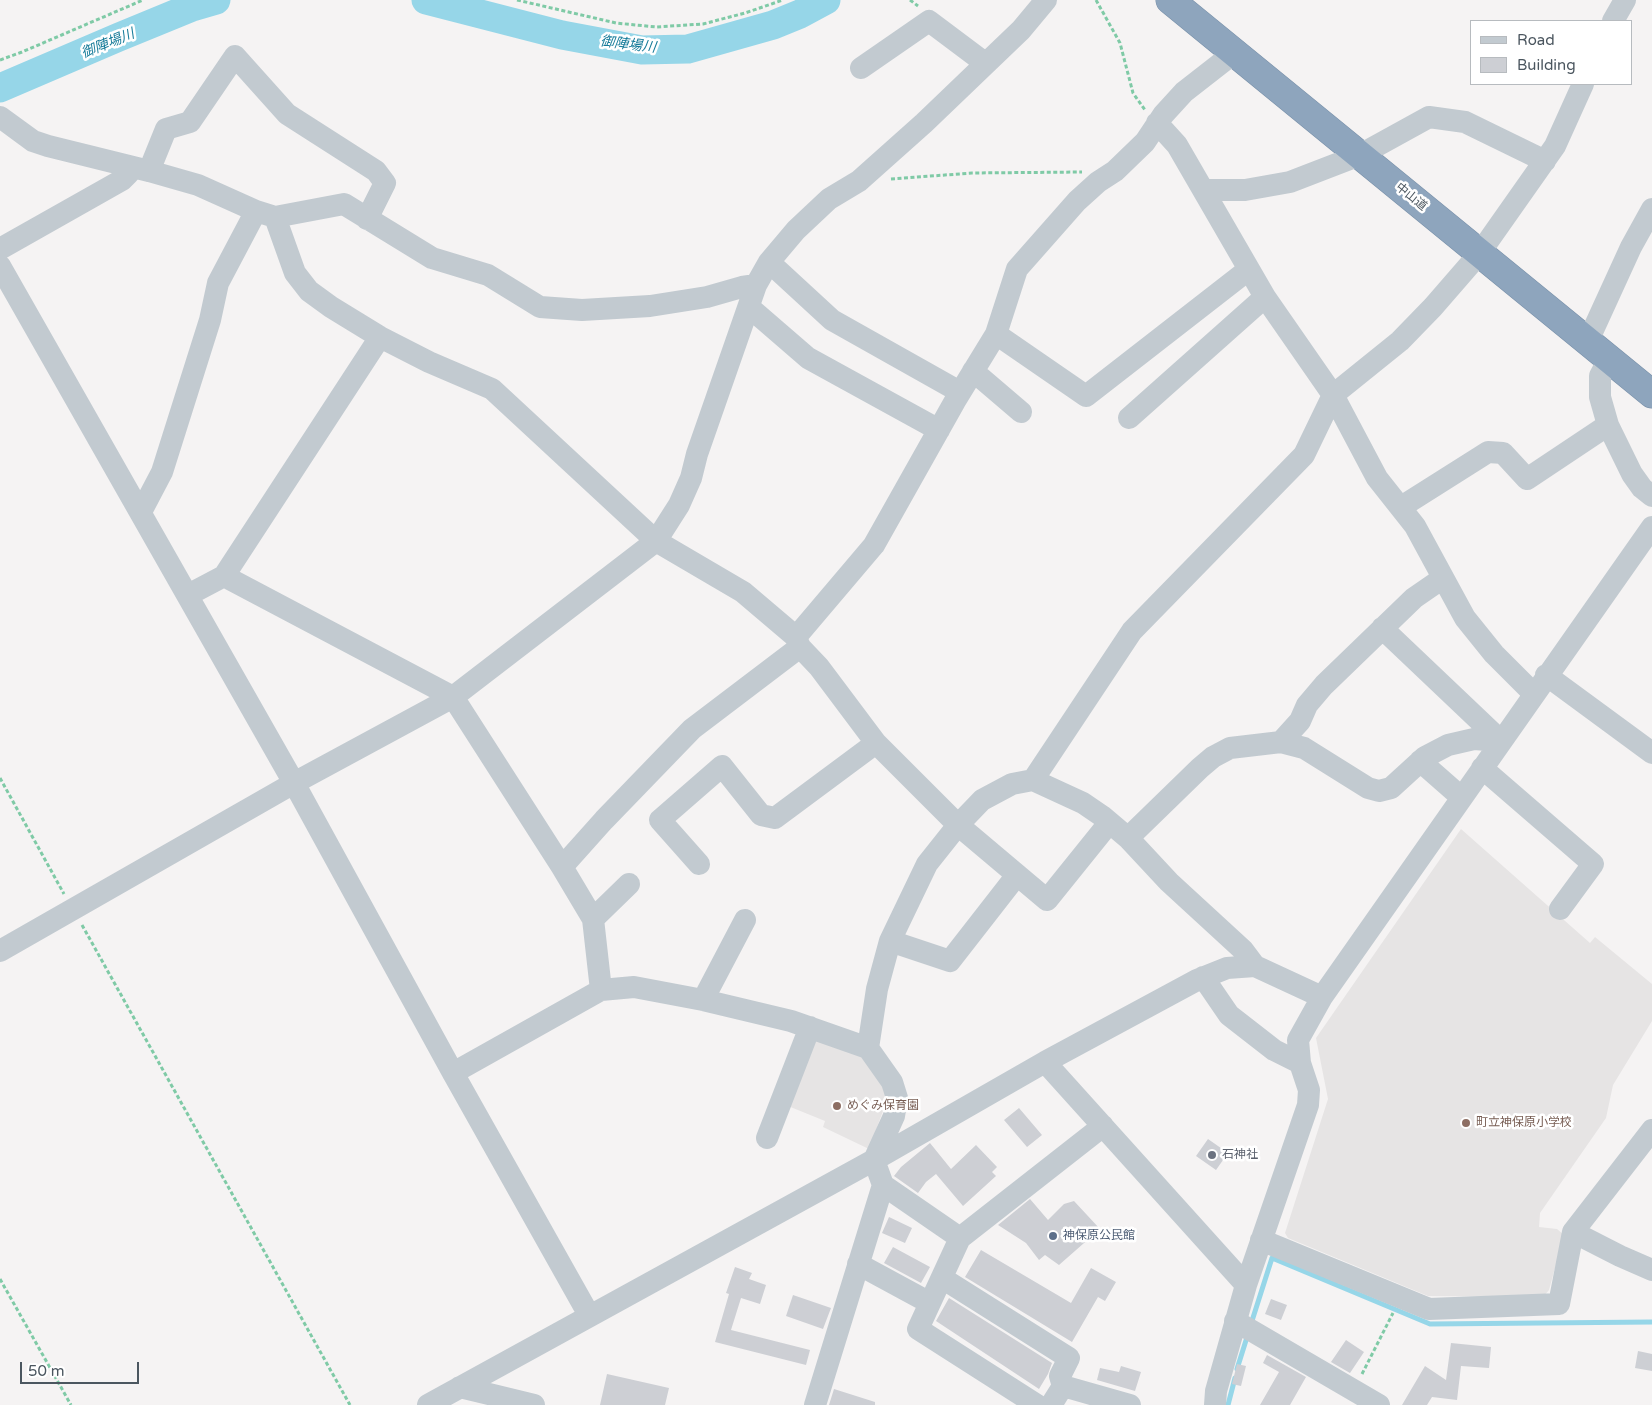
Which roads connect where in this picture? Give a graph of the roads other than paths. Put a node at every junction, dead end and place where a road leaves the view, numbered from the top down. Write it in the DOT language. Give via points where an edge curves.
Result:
graph roads {
  1 [pos="1046,0"];
  2 [pos="1170,0"];
  3 [pos="1625,0"];
  4 [pos="1614,20"];
  5 [pos="1234,53"];
  6 [pos="985,63"];
  7 [pos="861,68"];
  8 [pos="1583,85"];
  9 [pos="0,118"];
  10 [pos="1158,123"];
  11 [pos="1360,155"];
  12 [pos="1545,161"];
  13 [pos="139,169"];
  14 [pos="1204,190"];
  15 [pos="1652,209"];
  16 [pos="266,214"];
  17 [pos="367,219"];
  18 [pos="0,249"];
  19 [pos="1479,254"];
  20 [pos="769,262"];
  21 [pos="0,266"];
  22 [pos="1248,270"];
  23 [pos="756,285"];
  24 [pos="1266,297"];
  25 [pos="749,307"];
  26 [pos="996,334"];
  27 [pos="380,337"];
  28 [pos="1588,341"];
  29 [pos="1609,359"];
  30 [pos="973,371"];
  31 [pos="960,392"];
  32 [pos="1652,394"];
  33 [pos="1333,395"];
  34 [pos="1021,412"];
  35 [pos="1128,418"];
  36 [pos="1608,426"];
  37 [pos="939,430"];
  38 [pos="1652,496"];
  39 [pos="1401,507"];
  40 [pos="141,512"];
  41 [pos="1652,527"];
  42 [pos="656,542"];
  43 [pos="224,576"];
  44 [pos="1443,578"];
  45 [pos="188,595"];
  46 [pos="1382,628"];
  47 [pos="798,642"];
  48 [pos="1546,675"];
  49 [pos="1534,694"];
  50 [pos="453,697"];
  51 [pos="1500,741"];
  52 [pos="1280,742"];
  53 [pos="876,743"];
  54 [pos="1652,753"];
  55 [pos="1420,761"];
  56 [pos="1482,768"];
  57 [pos="1033,780"];
  58 [pos="294,784"];
  59 [pos="1461,797"];
  60 [pos="1109,823"];
  61 [pos="958,825"];
  62 [pos="1128,838"];
  63 [pos="699,864"];
  64 [pos="562,867"];
  65 [pos="1017,875"];
  66 [pos="629,884"];
  67 [pos="1560,909"];
  68 [pos="593,919"];
  69 [pos="745,920"];
  70 [pos="890,941"];
  71 [pos="0,951"];
  72 [pos="1255,966"];
  73 [pos="1203,977"];
  74 [pos="601,990"];
  75 [pos="1322,997"];
  76 [pos="703,1000"];
  77 [pos="810,1027"];
  78 [pos="868,1048"];
  79 [pos="1045,1062"];
  80 [pos="1300,1063"];
  81 [pos="453,1073"];
  82 [pos="1102,1126"];
  83 [pos="1652,1130"];
  84 [pos="768,1138"];
  85 [pos="874,1160"];
  86 [pos="883,1185"];
  87 [pos="1573,1232"];
  88 [pos="960,1238"];
  89 [pos="1261,1240"];
  90 [pos="858,1264"];
  91 [pos="1652,1270"];
  92 [pos="942,1278"];
  93 [pos="1246,1285"];
  94 [pos="930,1303"];
  95 [pos="590,1315"];
  96 [pos="1235,1321"];
  97 [pos="460,1387"];
  98 [pos="1057,1396"];
  99 [pos="428,1405"];
  100 [pos="534,1405"];
  101 [pos="815,1405"];
  102 [pos="1037,1405"];
  103 [pos="1130,1405"];
  104 [pos="1215,1405"];
  105 [pos="1379,1405"];
  1 -- 6 [label="street" via="1021,30"];
  2 -- 5 [label="highway, 中山道"];
  3 -- 4 [label="street"];
  5 -- 10 [label="street" via="1184,92"];
  5 -- 11 [label="highway, 中山道"];
  6 -- 7 [label="street" via="930,21"];
  6 -- 20 [label="street" via="859,181 829,199 796,230"];
  8 -- 12 [label="street"];
  9 -- 13 [label="street" via="33,141"];
  10 -- 14 [label="street" via="1177,145"];
  10 -- 26 [label="street" via="1145,142 1078,201 1017,269"];
  11 -- 12 [label="street" via="1429,117 1465,122"];
  11 -- 14 [label="street" via="1290,182 1245,190"];
  11 -- 19 [label="highway, 中山道"];
  12 -- 19 [label="street"];
  13 -- 16 [label="street" via="198,186"];
  13 -- 17 [label="street" via="166,129 190,122 235,56 287,114 376,171 385,183"];
  13 -- 18 [label="street"];
  14 -- 22 [label="street"];
  15 -- 28 [label="street"];
  16 -- 17 [label="street" via="344,204"];
  16 -- 27 [label="street" via="295,272 309,291"];
  16 -- 40 [label="street" via="218,283 210,320 162,472"];
  17 -- 23 [label="street" via="432,258 488,275 540,307 582,310 650,306"];
  19 -- 28 [label="highway, 中山道"];
  19 -- 33 [label="street" via="1400,341"];
  20 -- 23 [label="street"];
  20 -- 31 [label="street" via="832,320"];
  21 -- 40 [label="street"];
  22 -- 24 [label="street"];
  22 -- 26 [label="street" via="1086,396"];
  23 -- 25 [label="street"];
  24 -- 33 [label="street"];
  24 -- 35 [label="street"];
  25 -- 37 [label="street" via="808,358"];
  25 -- 42 [label="street" via="691,478"];
  26 -- 30 [label="street"];
  27 -- 42 [label="street" via="492,389"];
  27 -- 43 [label="street"];
  28 -- 29 [label="highway, 中山道"];
  29 -- 32 [label="highway, 中山道"];
  29 -- 36 [label="street" via="1600,376 1600,397"];
  30 -- 31 [label="street"];
  30 -- 34 [label="street"];
  31 -- 37 [label="street"];
  33 -- 39 [label="street" via="1376,478"];
  33 -- 57 [label="street" via="1304,455 1132,631"];
  36 -- 38 [label="street" via="1632,474"];
  36 -- 39 [label="street" via="1527,479 1503,452 1488,452"];
  37 -- 47 [label="street" via="874,545"];
  39 -- 44 [label="street"];
  40 -- 45 [label="street"];
  41 -- 48 [label="street"];
  42 -- 47 [label="street" via="743,592"];
  42 -- 50 [label="street"];
  43 -- 45 [label="street"];
  43 -- 50 [label="street"];
  44 -- 46 [label="street" via="1414,598"];
  44 -- 49 [label="street" via="1465,618 1494,654"];
  45 -- 58 [label="street"];
  46 -- 51 [label="street"];
  46 -- 52 [label="street" via="1324,685 1307,705 1300,721"];
  47 -- 53 [label="street"];
  47 -- 64 [label="street" via="692,729"];
  48 -- 49 [label="street"];
  48 -- 54 [label="street"];
  49 -- 51 [label="street"];
  50 -- 58 [label="street"];
  50 -- 64 [label="street"];
  51 -- 55 [label="street" via="1474,739 1448,745"];
  51 -- 56 [label="street"];
  52 -- 55 [label="street" via="1304,748 1368,788 1379,791 1391,788"];
  52 -- 62 [label="street" via="1230,748 1213,757"];
  53 -- 61 [label="street"];
  53 -- 63 [label="street" via="775,818 761,815 722,766 660,820"];
  55 -- 59 [label="street"];
  56 -- 59 [label="street"];
  56 -- 67 [label="street" via="1593,864"];
  57 -- 60 [label="street" via="1083,804"];
  57 -- 61 [label="street" via="1012,784 982,800"];
  58 -- 71 [label="street"];
  58 -- 81 [label="street"];
  59 -- 75 [label="street"];
  60 -- 62 [label="street"];
  60 -- 65 [label="street" via="1047,900"];
  61 -- 65 [label="street"];
  61 -- 70 [label="street" via="927,864"];
  62 -- 72 [label="street" via="1169,882 1243,950"];
  64 -- 68 [label="street"];
  65 -- 70 [label="street" via="950,961"];
  66 -- 68 [label="street"];
  68 -- 74 [label="street"];
  69 -- 76 [label="street"];
  70 -- 78 [label="street" via="877,989"];
  72 -- 73 [label="street" via="1227,968"];
  72 -- 75 [label="street"];
  73 -- 79 [label="street"];
  73 -- 80 [label="street" via="1229,1015 1274,1050"];
  74 -- 76 [label="street" via="634,988"];
  74 -- 81 [label="street"];
  75 -- 80 [label="street" via="1298,1040"];
  76 -- 77 [label="street"];
  77 -- 78 [label="street"];
  77 -- 84 [label="street"];
  78 -- 85 [label="street" via="892,1082 897,1098 894,1116"];
  79 -- 82 [label="street"];
  79 -- 85 [label="street"];
  80 -- 89 [label="street" via="1309,1090 1308,1105"];
  81 -- 95 [label="street"];
  82 -- 88 [label="street"];
  82 -- 93 [label="street"];
  83 -- 87 [label="street"];
  85 -- 86 [label="street"];
  85 -- 95 [label="street"];
  86 -- 88 [label="street"];
  86 -- 90 [label="street"];
  87 -- 89 [label="street" via="1559,1304 1429,1309"];
  87 -- 91 [label="street"];
  88 -- 92 [label="street"];
  89 -- 93 [label="street"];
  90 -- 94 [label="street"];
  90 -- 101 [label="street"];
  92 -- 94 [label="street"];
  92 -- 98 [label="street" via="1069,1358 1060,1376"];
  93 -- 96 [label="street"];
  94 -- 102 [label="street" via="918,1329"];
  95 -- 97 [label="street"];
  96 -- 104 [label="street"];
  96 -- 105 [label="street"];
  97 -- 99 [label="street"];
  97 -- 100 [label="street"];
  98 -- 103 [label="street"];
}
